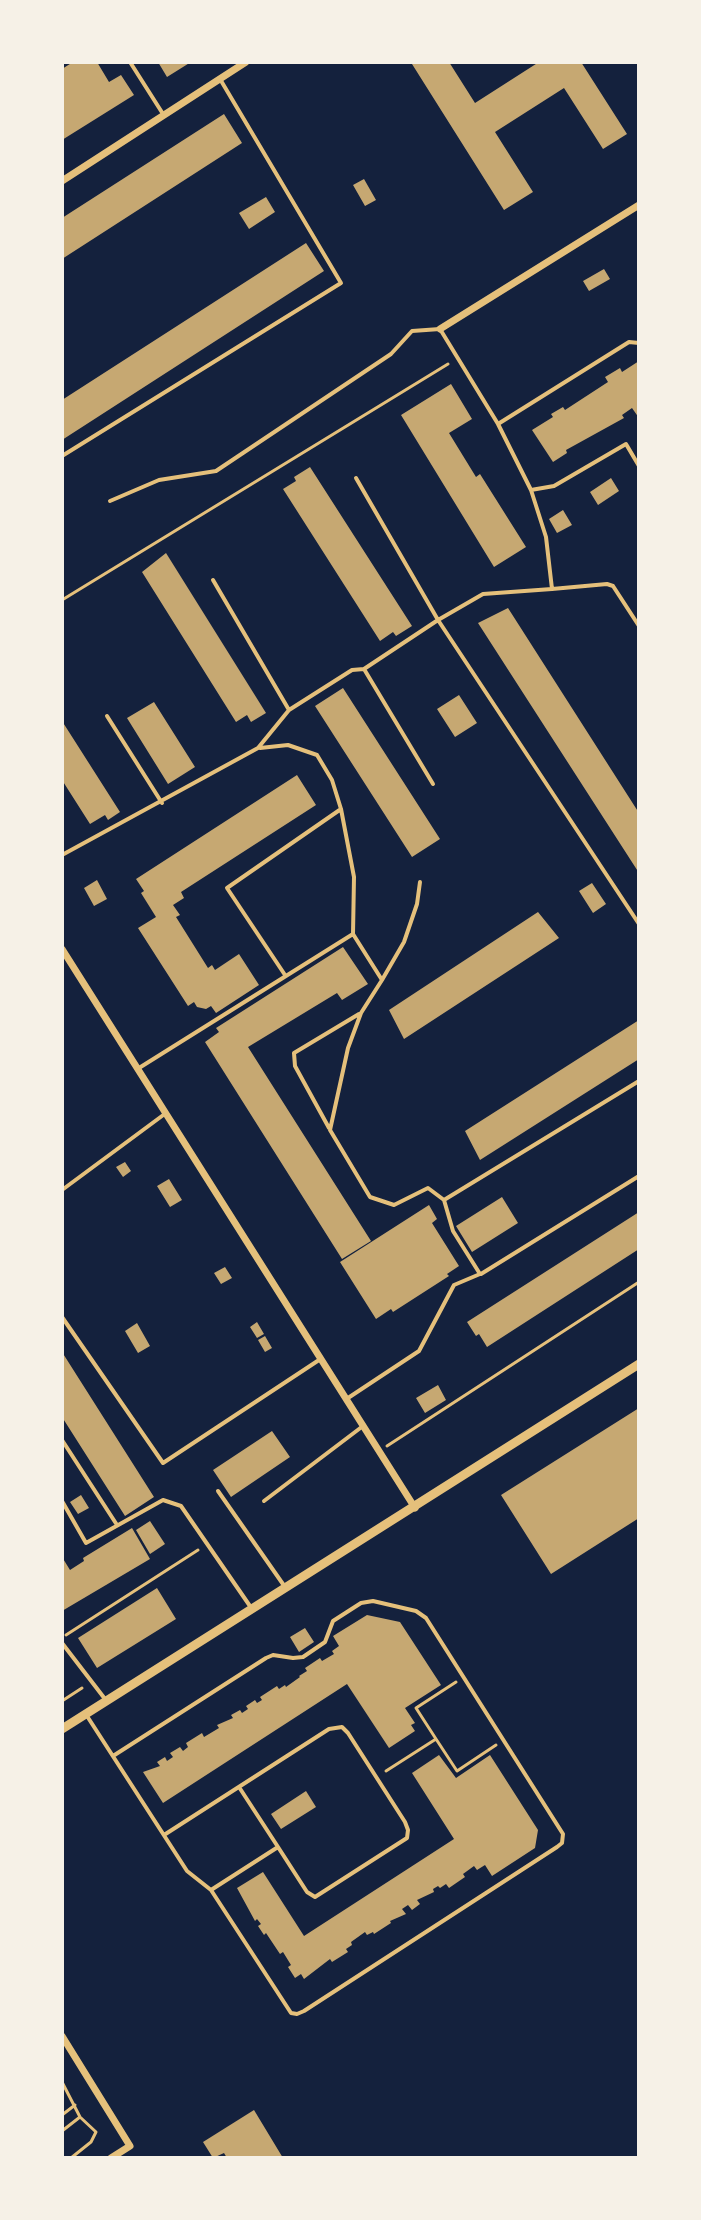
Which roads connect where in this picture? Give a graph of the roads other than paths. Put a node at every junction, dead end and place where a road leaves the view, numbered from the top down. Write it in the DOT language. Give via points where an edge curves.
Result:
graph roads {
  1 [pos="130,62"];
  2 [pos="246,62"];
  3 [pos="220,79"];
  4 [pos="164,114"];
  5 [pos="62,181"];
  6 [pos="639,205"];
  7 [pos="440,329"];
  8 [pos="639,343"];
  9 [pos="498,424"];
  10 [pos="62,456"];
  11 [pos="639,466"];
  12 [pos="356,478"];
  13 [pos="531,490"];
  14 [pos="110,501"];
  15 [pos="213,580"];
  16 [pos="552,589"];
  17 [pos="438,620"];
  18 [pos="639,626"];
  19 [pos="364,669"];
  20 [pos="289,710"];
  21 [pos="107,716"];
  22 [pos="258,748"];
  23 [pos="433,784"];
  24 [pos="162,803"];
  25 [pos="341,809"];
  26 [pos="62,855"];
  27 [pos="420,882"];
  28 [pos="639,924"];
  29 [pos="353,934"];
  30 [pos="62,949"];
  31 [pos="285,975"];
  32 [pos="382,980"];
  33 [pos="361,1013"];
  34 [pos="137,1070"];
  35 [pos="639,1081"];
  36 [pos="166,1113"];
  37 [pos="330,1130"];
  38 [pos="639,1176"];
  39 [pos="62,1190"];
  40 [pos="444,1200"];
  41 [pos="480,1274"];
  42 [pos="62,1317"];
  43 [pos="321,1358"];
  44 [pos="639,1364"];
  45 [pos="348,1398"];
  46 [pos="365,1425"];
  47 [pos="62,1440"];
  48 [pos="218,1491"];
  49 [pos="62,1501"];
  50 [pos="264,1501"];
  51 [pos="415,1508"];
  52 [pos="117,1526"];
  53 [pos="286,1588"];
  54 [pos="252,1609"];
  55 [pos="62,1641"];
  56 [pos="106,1701"];
  57 [pos="86,1714"];
  58 [pos="62,1729"];
  59 [pos="113,1756"];
  60 [pos="239,1787"];
  61 [pos="164,1835"];
  62 [pos="278,1847"];
  63 [pos="211,1890"];
  64 [pos="62,2036"];
  65 [pos="111,2158"];
  1 -- 4 [label="lane"];
  2 -- 3 [label="street"];
  3 -- 4 [label="street"];
  3 -- 10 [label="lane" via="341,283"];
  4 -- 5 [label="street"];
  6 -- 7 [label="street"];
  7 -- 9 [label="lane"];
  7 -- 14 [label="lane" via="412,331 391,354 216,471 159,480"];
  8 -- 9 [label="lane" via="629,342"];
  9 -- 13 [label="lane"];
  11 -- 13 [label="lane" via="626,444 554,486"];
  12 -- 17 [label="lane"];
  13 -- 16 [label="lane" via="546,537"];
  15 -- 20 [label="lane"];
  16 -- 17 [label="lane" via="483,594"];
  16 -- 18 [label="lane" via="613,586"];
  17 -- 19 [label="lane"];
  17 -- 28 [label="lane"];
  19 -- 20 [label="lane" via="352,670"];
  19 -- 23 [label="lane"];
  20 -- 22 [label="lane"];
  21 -- 24 [label="lane"];
  22 -- 24 [label="lane"];
  22 -- 25 [label="lane" via="288,745 317,755"];
  24 -- 26 [label="lane"];
  25 -- 29 [label="lane" via="354,877"];
  25 -- 31 [label="lane" via="227,888"];
  27 -- 32 [label="lane" via="404,942"];
  29 -- 31 [label="lane"];
  29 -- 32 [label="lane"];
  30 -- 34 [label="street"];
  31 -- 34 [label="lane"];
  32 -- 33 [label="lane"];
  33 -- 37 [label="lane"];
  33 -- 37 [label="lane" via="294,1053 295,1066"];
  34 -- 36 [label="street"];
  35 -- 40 [label="lane"];
  36 -- 39 [label="lane"];
  36 -- 43 [label="street"];
  37 -- 40 [label="lane" via="370,1197 394,1205 428,1188"];
  38 -- 41 [label="lane"];
  40 -- 41 [label="lane" via="453,1231"];
  41 -- 45 [label="lane" via="454,1285 419,1351"];
  42 -- 43 [label="lane" via="163,1463"];
  43 -- 45 [label="street"];
  44 -- 51 [label="street"];
  45 -- 46 [label="street"];
  46 -- 50 [label="lane"];
  46 -- 51 [label="street"];
  47 -- 52 [label="lane"];
  48 -- 53 [label="lane"];
  49 -- 52 [label="lane" via="86,1543"];
  51 -- 53 [label="street"];
  52 -- 54 [label="lane" via="163,1500 181,1506"];
  53 -- 54 [label="street"];
  54 -- 56 [label="street"];
  55 -- 56 [label="lane"];
  56 -- 57 [label="street"];
  57 -- 58 [label="street"];
  57 -- 59 [label="lane"];
  59 -- 61 [label="lane"];
  59 -- 63 [label="lane" via="266,1658 303,1657 325,1642 330,1624 367,1601 422,1613 563,1834 562,1843 297,2014 287,2008"];
  60 -- 61 [label="lane"];
  60 -- 62 [label="lane"];
  60 -- 62 [label="lane" via="335,1726 342,1727 408,1830 402,1842 315,1897"];
  61 -- 63 [label="lane" via="187,1871"];
  62 -- 63 [label="lane"];
  64 -- 65 [label="street" via="130,2146"];
}
